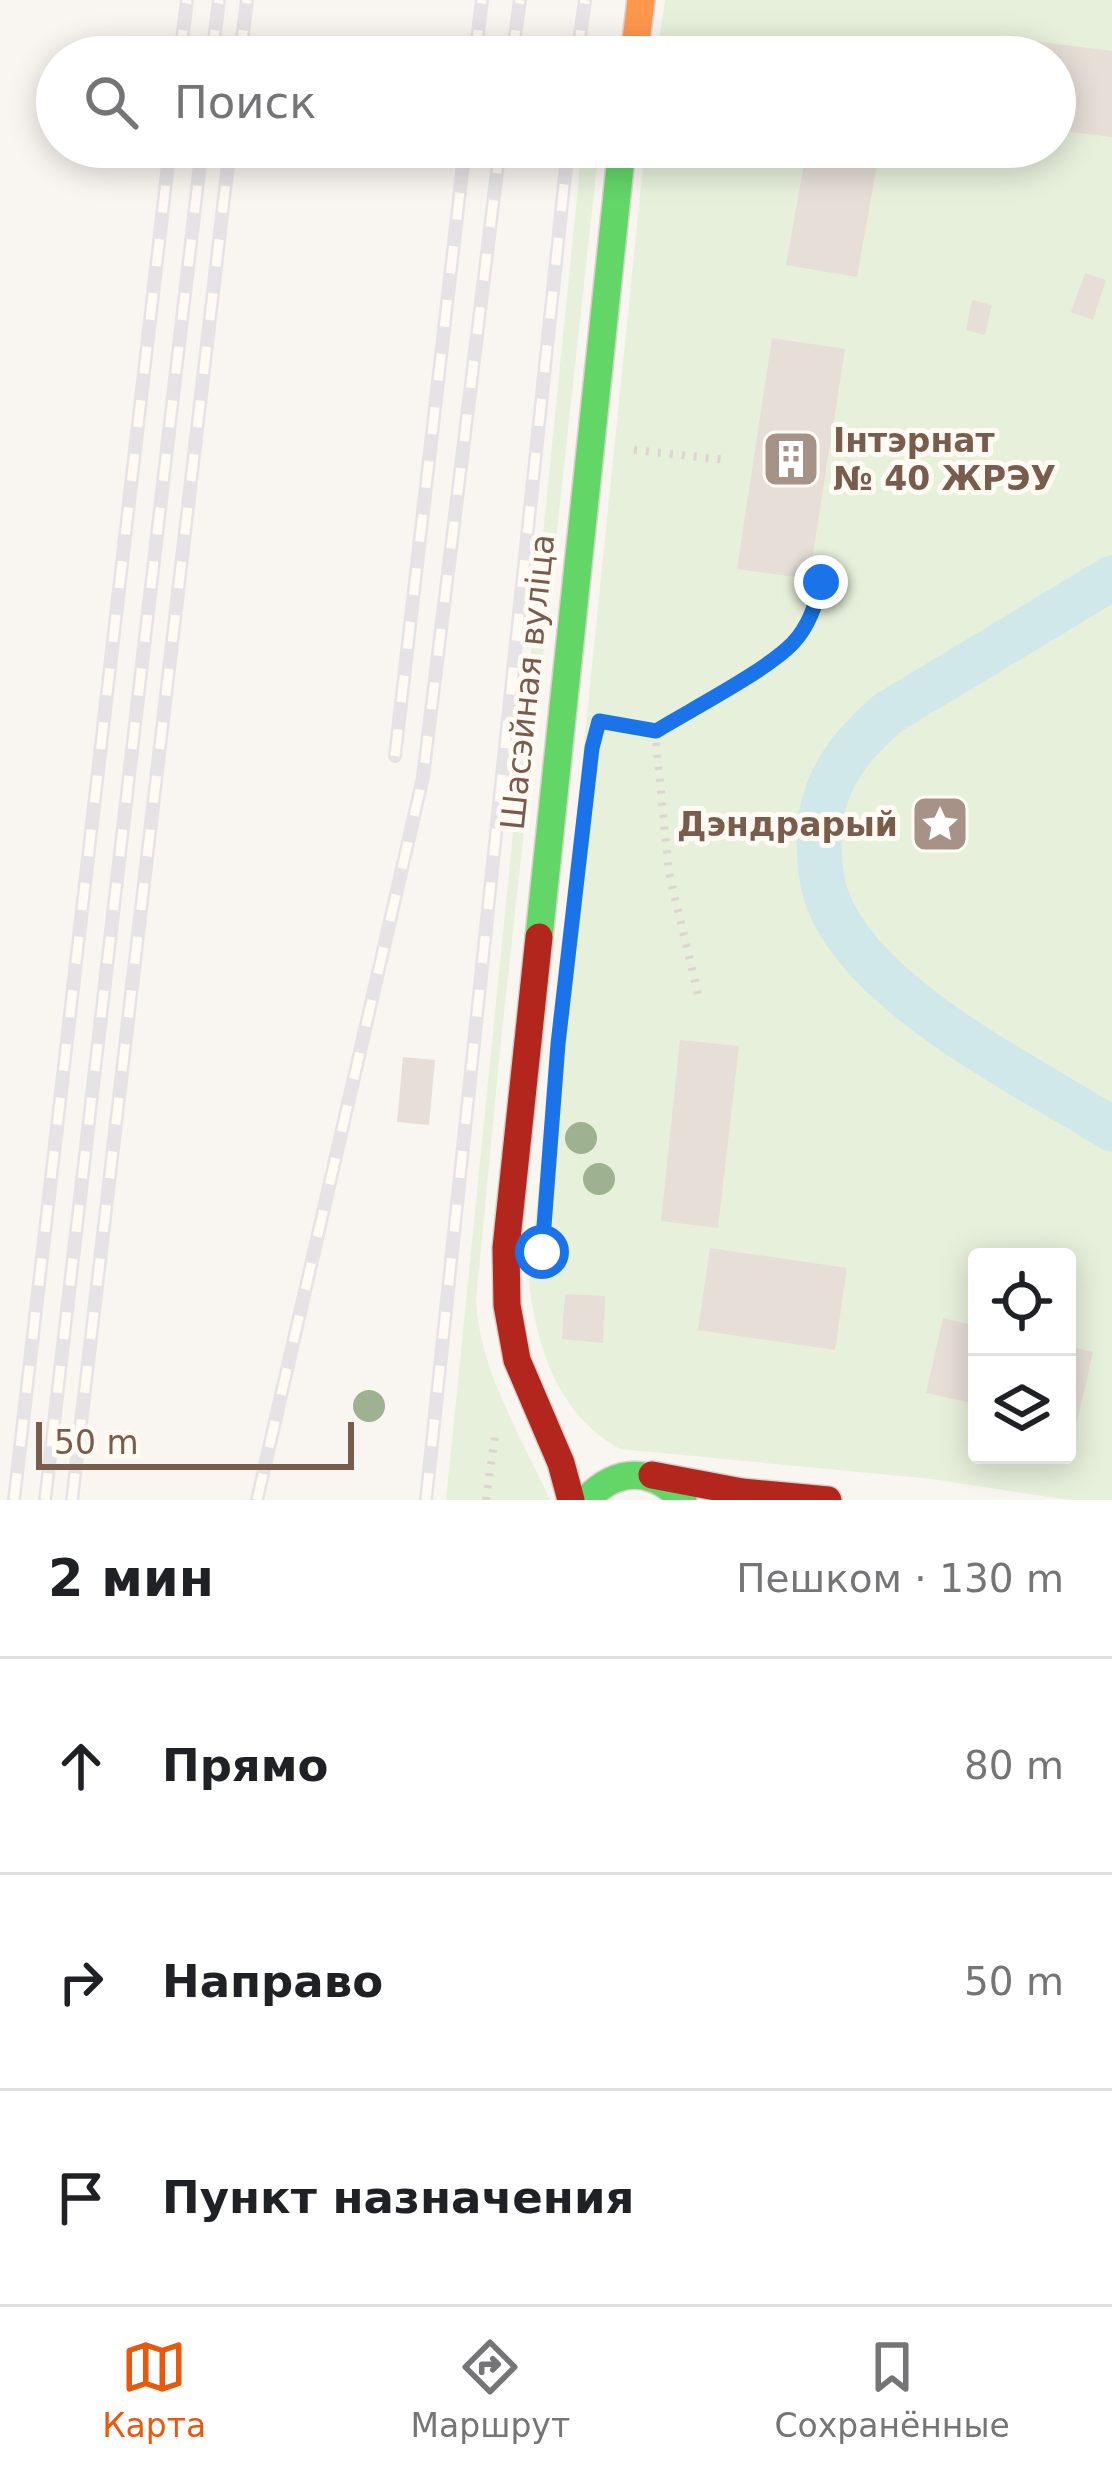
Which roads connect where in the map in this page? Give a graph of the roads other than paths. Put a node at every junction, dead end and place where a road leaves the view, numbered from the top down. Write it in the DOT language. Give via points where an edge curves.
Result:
graph roads {
  1 [pos="641,0"];
  2 [pos="637,36"];
  3 [pos="619,168"];
  4 [pos="550,1432"];
  5 [pos="643,1474"];
  6 [pos="737,1496"];
  7 [pos="571,1500"];
  8 [pos="586,1500"];
  9 [pos="683,1500"];
  10 [pos="828,1500"];
  1 -- 2 [label="main road"];
  3 -- 4 [label="main road, Шасэйная вуліца" via="506,1248 516,1356"];
  4 -- 5 [label="main road" via="578,1456"];
  4 -- 7 [label="main road, Шасэйная вуліца"];
  5 -- 6 [label="main road"];
  5 -- 8 [label="main road" via="600,1484"];
  5 -- 9 [label="main road" via="668,1483"];
  6 -- 10 [label="main road"];
}
